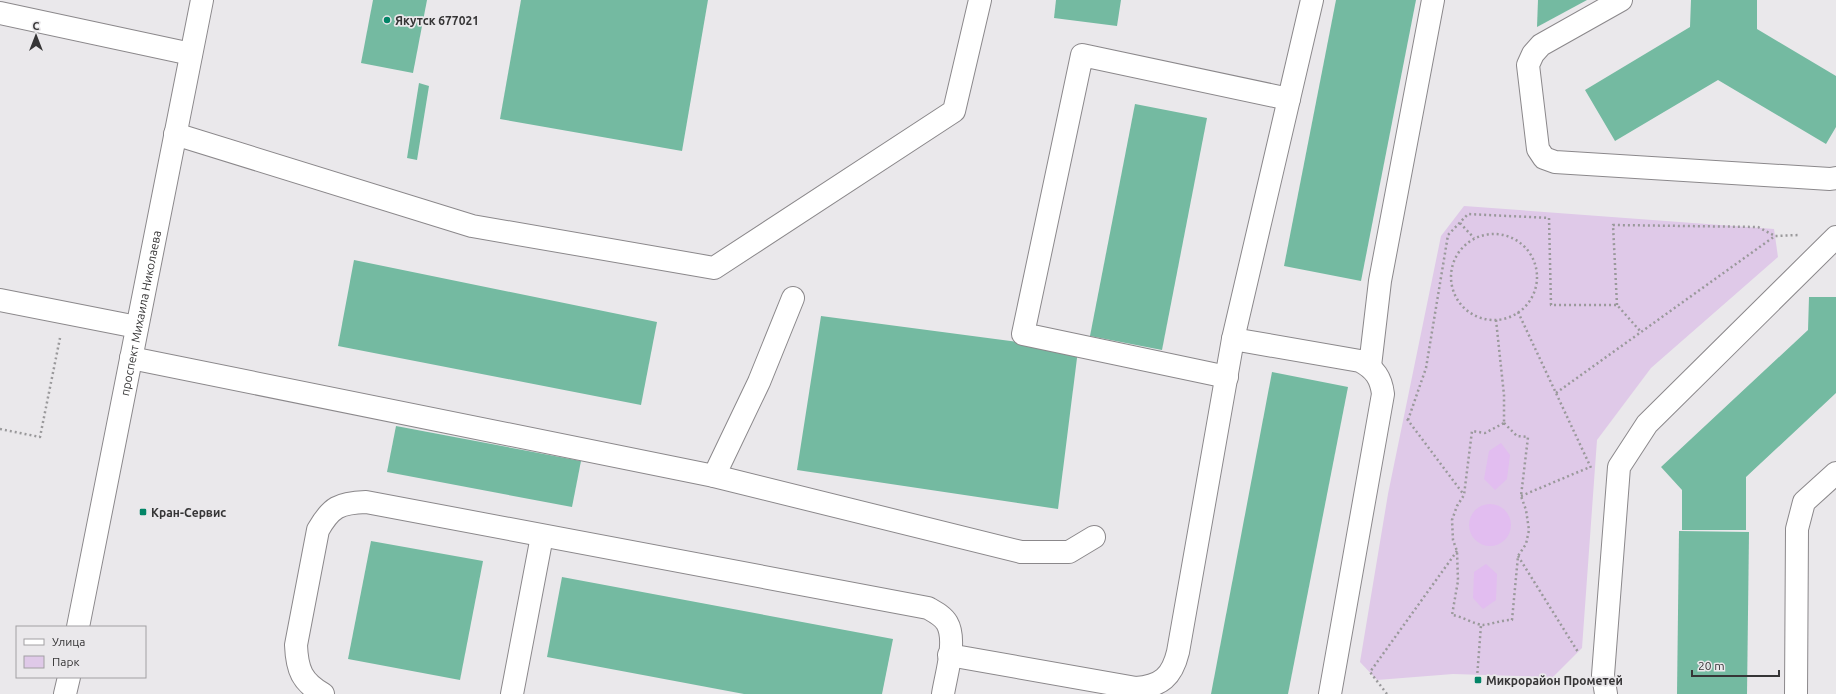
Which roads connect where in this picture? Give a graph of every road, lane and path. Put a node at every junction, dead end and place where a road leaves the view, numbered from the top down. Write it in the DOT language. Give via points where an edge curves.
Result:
graph roads {
  1 [pos="202,0"];
  2 [pos="980,0"];
  3 [pos="1312,0"];
  4 [pos="1433,0"];
  5 [pos="1621,0"];
  6 [pos="0,13"];
  7 [pos="191,54"];
  8 [pos="1289,99"];
  9 [pos="176,134"];
  10 [pos="1836,178"];
  11 [pos="1460,223"];
  12 [pos="1803,235"];
  13 [pos="1775,236"];
  14 [pos="1836,237"];
  15 [pos="1474,238"];
  16 [pos="793,298"];
  17 [pos="0,300"];
  18 [pos="1616,305"];
  19 [pos="1518,312"];
  20 [pos="65,313"];
  21 [pos="1496,320"];
  22 [pos="137,327"];
  23 [pos="1641,332"];
  24 [pos="1233,339"];
  25 [pos="131,358"];
  26 [pos="1370,366"];
  27 [pos="1227,377"];
  28 [pos="1556,393"];
  29 [pos="1383,394"];
  30 [pos="1408,420"];
  31 [pos="1504,422"];
  32 [pos="0,429"];
  33 [pos="1836,473"];
  34 [pos="714,476"];
  35 [pos="1464,495"];
  36 [pos="1521,496"];
  37 [pos="542,536"];
  38 [pos="1094,537"];
  39 [pos="1457,551"];
  40 [pos="1518,556"];
  41 [pos="1481,625"];
  42 [pos="78,626"];
  43 [pos="949,655"];
  44 [pos="68,678"];
  45 [pos="1476,678"];
  46 [pos="1604,684"];
  47 [pos="65,694"];
  48 [pos="323,694"];
  49 [pos="512,694"];
  50 [pos="943,694"];
  51 [pos="1330,694"];
  52 [pos="1387,694"];
  53 [pos="1589,694"];
  54 [pos="1796,694"];
  1 -- 7 [label="main road, проспект Михаила Николаева"];
  2 -- 9 [label="main road" via="954,110 714,268 472,226"];
  3 -- 8 [label="main road"];
  4 -- 26 [label="main road" via="1380,281"];
  5 -- 10 [label="main road" via="1541,45 1533,54 1528,65 1538,149 1544,158 1555,162"];
  6 -- 7 [label="main road"];
  7 -- 9 [label="main road, проспект Михаила Николаева"];
  8 -- 24 [label="main road"];
  8 -- 27 [label="main road" via="1082,55 1023,334"];
  9 -- 22 [label="main road, проспект Михаила Николаева"];
  11 -- 15 [label="path"];
  11 -- 18 [label="path" via="1468,214 1549,218 1552,305"];
  11 -- 30 [label="path" via="1448,235 1426,368"];
  12 -- 13 [label="path"];
  13 -- 18 [label="path" via="1758,227 1613,225"];
  13 -- 23 [label="path"];
  14 -- 46 [label="main road" via="1647,424 1619,467"];
  15 -- 19 [label="path" via="1487,234 1501,234 1514,238 1525,246 1533,257 1537,270 1537,284 1525,308"];
  15 -- 21 [label="path" via="1463,246 1455,257 1451,270 1451,284 1455,297 1463,308 1487,320"];
  16 -- 34 [label="main road" via="759,382"];
  17 -- 20 [label="main road"];
  18 -- 23 [label="path"];
  19 -- 21 [label="path"];
  19 -- 28 [label="path"];
  20 -- 22 [label="main road"];
  20 -- 32 [label="path" via="40,437"];
  21 -- 31 [label="path" via="1504,395"];
  22 -- 25 [label="main road, проспект Михаила Николаева"];
  23 -- 28 [label="path"];
  24 -- 26 [label="main road" via="1360,361"];
  24 -- 27 [label="main road"];
  25 -- 34 [label="main road"];
  25 -- 42 [label="main road, проспект Михаила Николаева"];
  26 -- 29 [label="main road" via="1381,382"];
  27 -- 43 [label="main road" via="1178,652 1175,665 1168,676 1148,687 1136,688"];
  28 -- 36 [label="path" via="1590,467"];
  29 -- 30 [label="path"];
  29 -- 51 [label="main road"];
  30 -- 35 [label="path"];
  31 -- 35 [label="path" via="1486,433 1472,431"];
  31 -- 36 [label="path" via="1517,436 1528,437"];
  33 -- 54 [label="main road" via="1804,502 1797,529"];
  34 -- 38 [label="main road" via="1021,552 1069,552"];
  35 -- 39 [label="path" via="1452,520 1453,540"];
  36 -- 40 [label="path" via="1526,510 1528,530 1526,544"];
  37 -- 43 [label="main road" via="928,608 947,622 952,636"];
  37 -- 48 [label="main road" via="366,502 346,503 335,508 326,516 318,530 296,645 301,674 311,687"];
  37 -- 49 [label="main road"];
  39 -- 41 [label="path" via="1458,582 1452,615"];
  39 -- 52 [label="path" via="1370,672"];
  40 -- 41 [label="path" via="1512,620"];
  40 -- 46 [label="path" via="1578,652"];
  41 -- 45 [label="path"];
  43 -- 50 [label="main road"];
  44 -- 47 [label="main road"];
  46 -- 53 [label="main road"];
}
